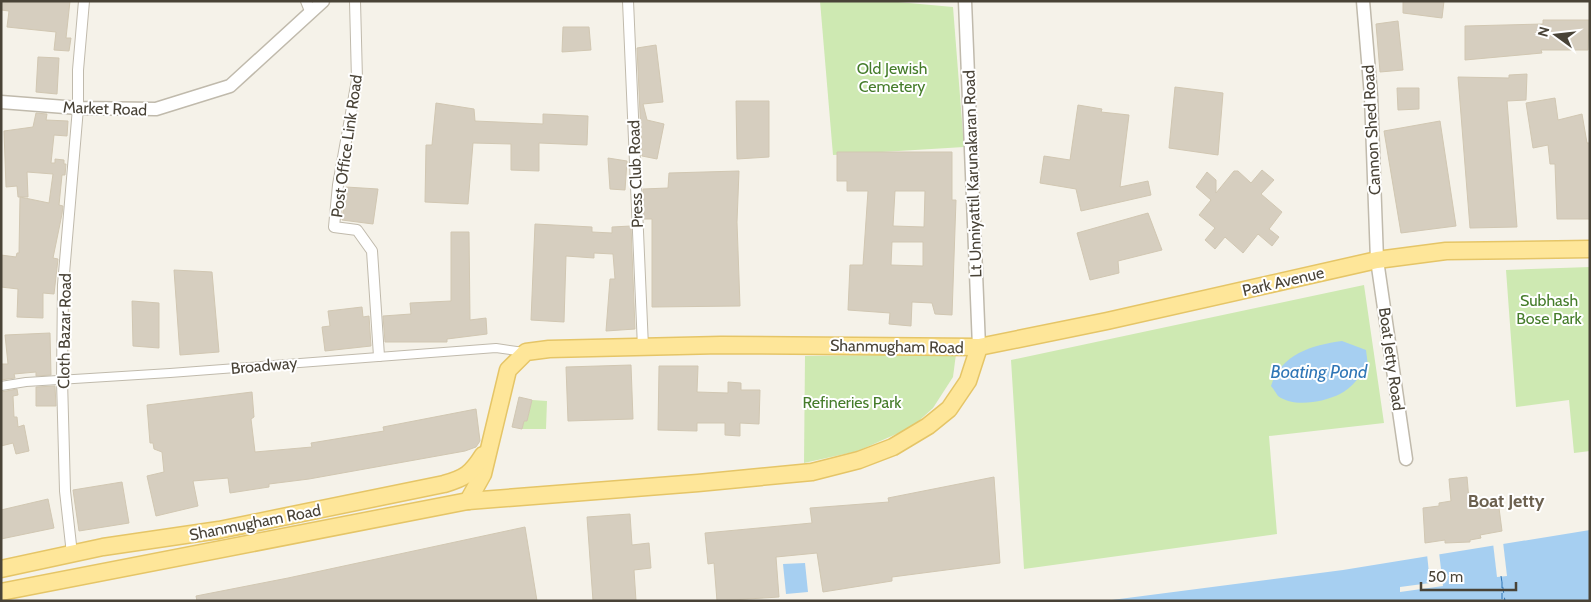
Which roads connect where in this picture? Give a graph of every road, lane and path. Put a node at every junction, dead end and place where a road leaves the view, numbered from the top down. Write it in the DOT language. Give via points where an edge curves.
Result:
graph roads {
  1 [pos="84,1"];
  2 [pos="323,1"];
  3 [pos="355,1"];
  4 [pos="628,1"];
  5 [pos="965,1"];
  6 [pos="1363,1"];
  7 [pos="308,6"];
  8 [pos="1,102"];
  9 [pos="78,108"];
  10 [pos="1590,249"];
  11 [pos="1377,260"];
  12 [pos="643,346"];
  13 [pos="980,347"];
  14 [pos="526,352"];
  15 [pos="379,356"];
  16 [pos="62,380"];
  17 [pos="1,386"];
  18 [pos="490,442"];
  19 [pos="1406,459"];
  20 [pos="464,478"];
  21 [pos="468,501"];
  22 [pos="104,547"];
  23 [pos="72,554"];
  24 [pos="1,569"];
  25 [pos="107,570"];
  26 [pos="1,592"];
  1 -- 9 [label="street, Cloth Bazar Road"];
  2 -- 7 [label="street, Market Road"];
  3 -- 15 [label="street, Post Office Link Road" via="357,80 338,185 334,227 358,230 372,251"];
  4 -- 12 [label="street, Press Club Road"];
  5 -- 13 [label="street, Lt Unniyattil Karunakaran Road"];
  6 -- 11 [label="street, Cannon Shed Road" via="1371,96"];
  7 -- 9 [label="street, Market Road" via="230,86 156,109"];
  8 -- 9 [label="street, Market Road"];
  9 -- 16 [label="street, Cloth Bazar Road" via="63,286"];
  10 -- 11 [label="main road, Park Avenue" via="1446,251"];
  11 -- 13 [label="main road, Park Avenue"];
  11 -- 19 [label="street, Boat Jetty Road"];
  12 -- 13 [label="main road, Shanmugham Road"];
  12 -- 14 [label="main road, Shanmugham Road"];
  13 -- 21 [label="main road, Shanmugham Road" via="968,381 949,408 928,426 893,447 860,460 803,473"];
  14 -- 15 [label="street, Broadway" via="496,348"];
  14 -- 18 [label="main road" via="508,370"];
  15 -- 16 [label="street, Broadway"];
  16 -- 17 [label="street, Broadway"];
  16 -- 23 [label="street, Cloth Bazar Road" via="65,491"];
  18 -- 20 [label="main road" via="475,468"];
  18 -- 21 [label="main road" via="483,474"];
  20 -- 21 [label="main road"];
  20 -- 22 [label="main road, Shanmugham Road" via="219,530"];
  21 -- 25 [label="main road, Shanmugham Road"];
  22 -- 23 [label="main road, Shanmugham Road"];
  22 -- 25 [label="main road"];
  23 -- 24 [label="main road, Shanmugham Road"];
  25 -- 26 [label="main road, Shanmugham Road"];
}
